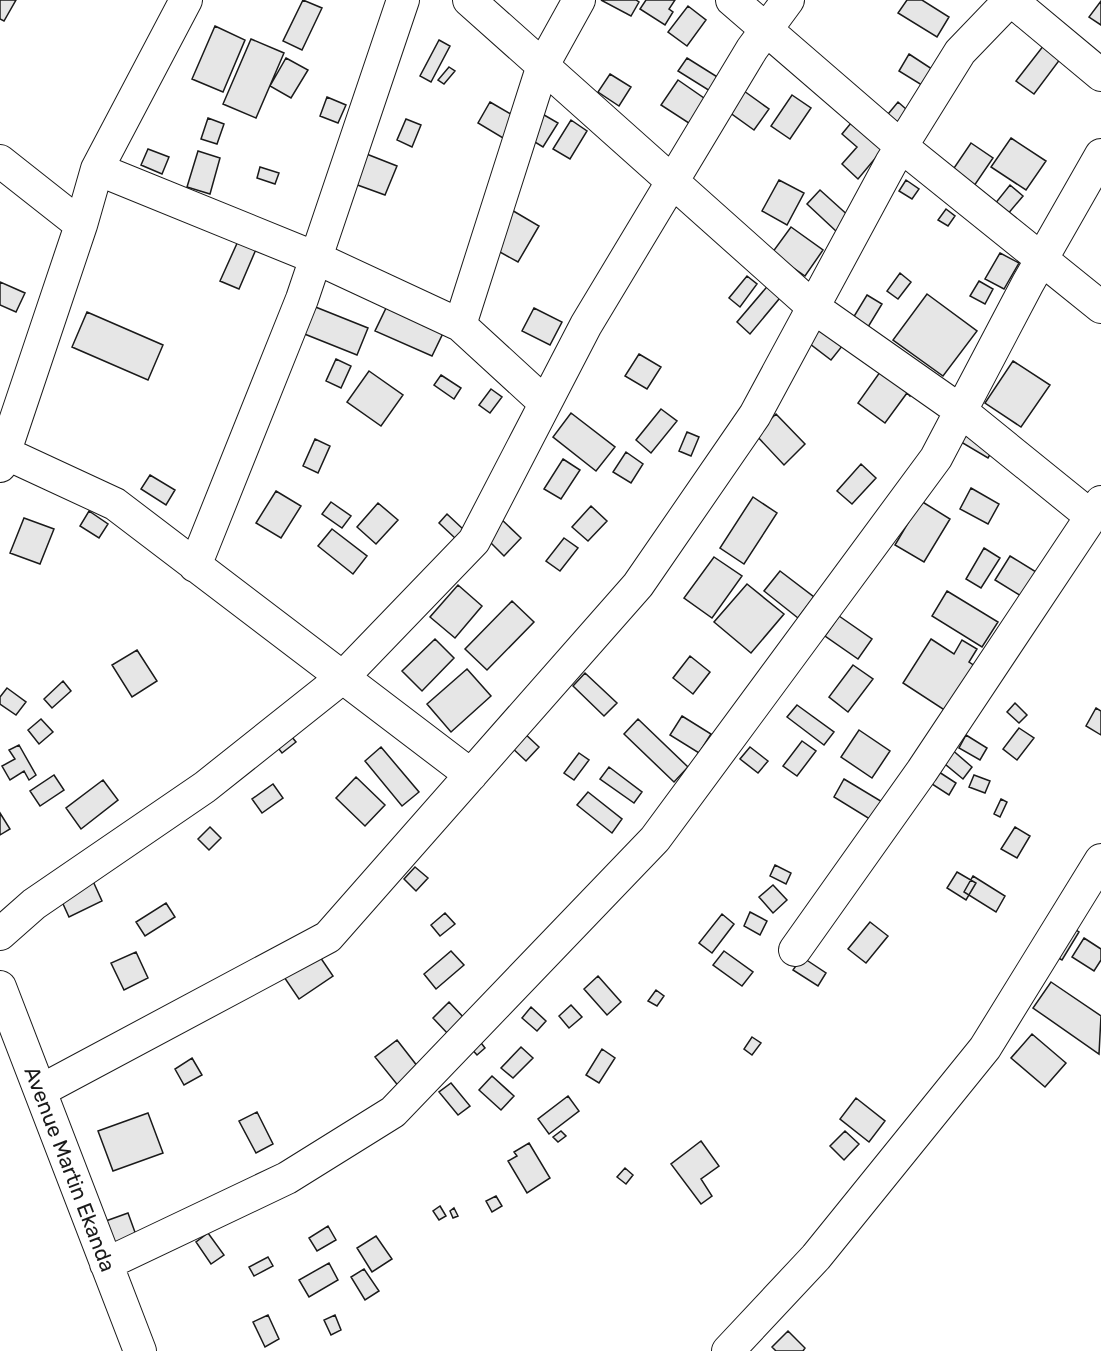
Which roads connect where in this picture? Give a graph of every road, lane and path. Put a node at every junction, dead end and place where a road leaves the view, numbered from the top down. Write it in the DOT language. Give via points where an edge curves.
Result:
graph roads {
  1 [pos="186,0"];
  2 [pos="404,0"];
  3 [pos="469,0"];
  4 [pos="579,0"];
  5 [pos="732,0"];
  6 [pos="788,0"];
  7 [pos="1010,0"];
  8 [pos="766,30"];
  9 [pos="543,65"];
  10 [pos="1101,75"];
  11 [pos="901,146"];
  12 [pos="1101,155"];
  13 [pos="0,161"];
  14 [pos="97,169"];
  15 [pos="671,183"];
  16 [pos="81,225"];
  17 [pos="316,258"];
  18 [pos="1041,260"];
  19 [pos="813,307"];
  20 [pos="1101,307"];
  21 [pos="460,325"];
  22 [pos="545,404"];
  23 [pos="961,411"];
  24 [pos="3,459"];
  25 [pos="1096,509"];
  26 [pos="195,566"];
  27 [pos="342,678"];
  28 [pos="471,775"];
  29 [pos="1101,860"];
  30 [pos="0,934"];
  31 [pos="795,950"];
  32 [pos="0,987"];
  33 [pos="40,1091"];
  34 [pos="106,1264"];
  35 [pos="140,1351"];
  36 [pos="729,1351"];
  1 -- 14 [label="street"];
  2 -- 17 [label="street"];
  3 -- 9 [label="street"];
  4 -- 9 [label="street"];
  5 -- 8 [label="street"];
  6 -- 8 [label="street"];
  7 -- 10 [label="street"];
  7 -- 11 [label="street" via="960,52"];
  8 -- 11 [label="street"];
  8 -- 15 [label="street"];
  9 -- 15 [label="street"];
  9 -- 21 [label="street"];
  11 -- 18 [label="street"];
  11 -- 19 [label="street"];
  12 -- 18 [label="street"];
  13 -- 16 [label="street"];
  14 -- 16 [label="street"];
  14 -- 17 [label="street"];
  15 -- 19 [label="street"];
  15 -- 22 [label="street" via="586,325"];
  16 -- 24 [label="street"];
  17 -- 21 [label="street"];
  17 -- 26 [label="street"];
  18 -- 20 [label="street"];
  18 -- 23 [label="street"];
  19 -- 23 [label="street"];
  19 -- 28 [label="street" via="754,415 638,585"];
  21 -- 22 [label="street"];
  22 -- 27 [label="street" via="474,541"];
  23 -- 25 [label="street"];
  23 -- 34 [label="street" via="936,458 655,839 393,1112 287,1178"];
  24 -- 26 [label="street" via="116,504"];
  25 -- 31 [label="street" via="922,771"];
  26 -- 27 [label="street"];
  27 -- 28 [label="street"];
  27 -- 30 [label="street" via="205,787 34,904"];
  28 -- 33 [label="street" via="328,937"];
  29 -- 36 [label="street" via="985,1048 816,1257"];
  32 -- 33 [label="street, Avenue Martin Ekanda"];
  33 -- 34 [label="street, Avenue Martin Ekanda"];
  34 -- 35 [label="street, Avenue Martin Ekanda"];
}
